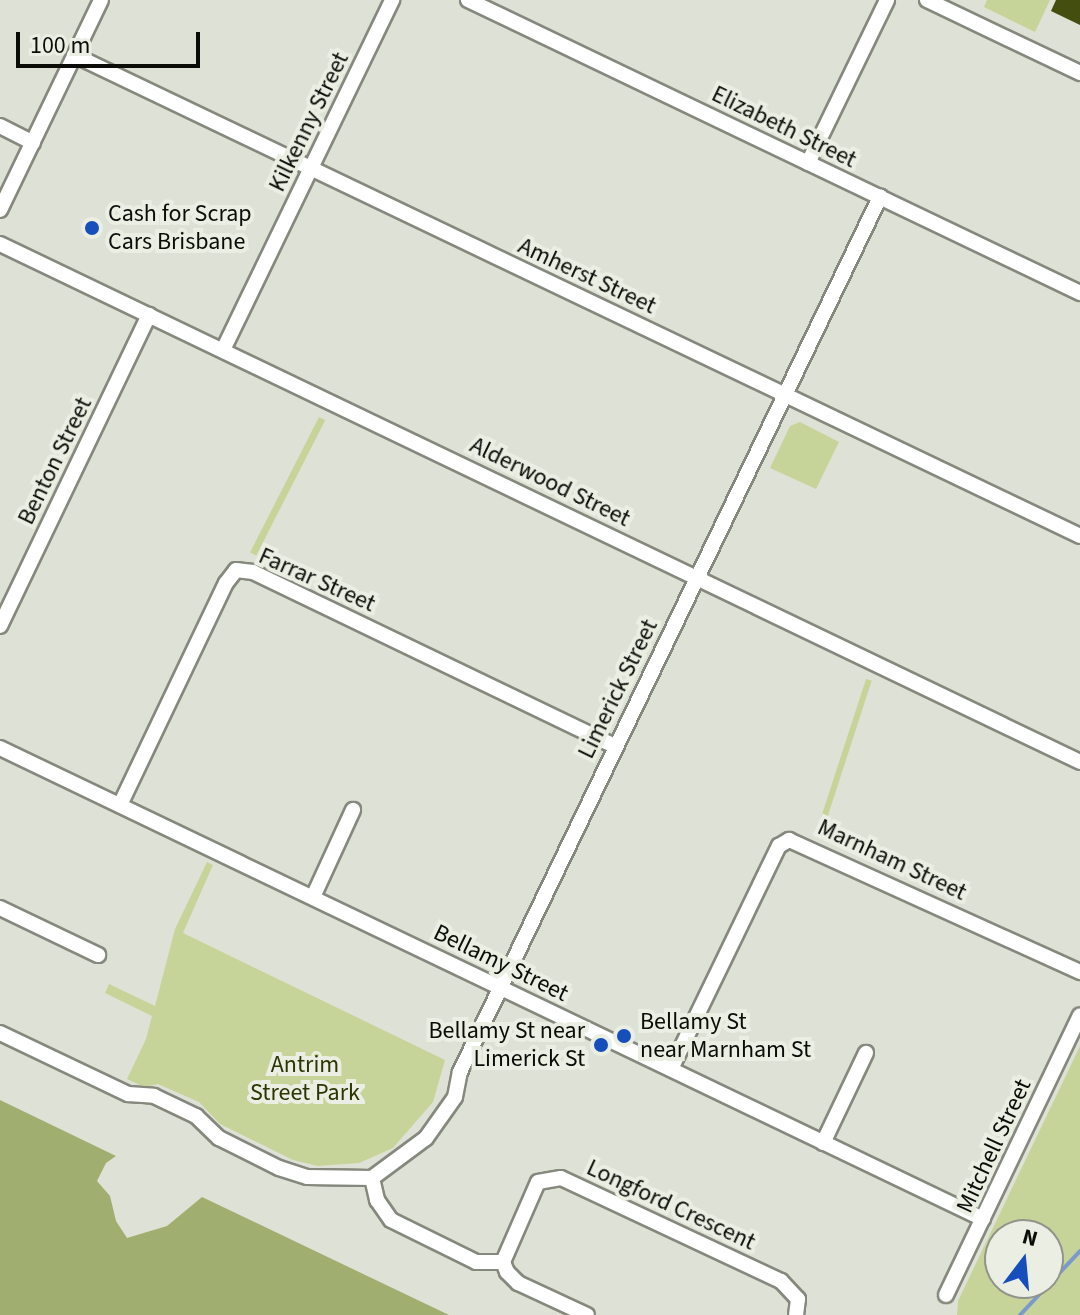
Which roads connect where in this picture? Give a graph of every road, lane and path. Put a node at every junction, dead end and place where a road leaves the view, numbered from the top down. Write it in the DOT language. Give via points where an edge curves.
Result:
graph roads {
  1 [pos="101,0"];
  2 [pos="392,0"];
  3 [pos="468,0"];
  4 [pos="887,0"];
  5 [pos="927,0"];
  6 [pos="74,55"];
  7 [pos="1080,73"];
  8 [pos="0,126"];
  9 [pos="33,143"];
  10 [pos="808,163"];
  11 [pos="311,169"];
  12 [pos="880,197"];
  13 [pos="0,210"];
  14 [pos="0,244"];
  15 [pos="1080,293"];
  16 [pos="149,315"];
  17 [pos="223,350"];
  18 [pos="785,395"];
  19 [pos="1080,536"];
  20 [pos="697,577"];
  21 [pos="0,626"];
  22 [pos="615,746"];
  23 [pos="0,748"];
  24 [pos="1080,762"];
  25 [pos="120,805"];
  26 [pos="353,810"];
  27 [pos="313,897"];
  28 [pos="0,908"];
  29 [pos="98,955"];
  30 [pos="1080,972"];
  31 [pos="500,987"];
  32 [pos="1080,1015"];
  33 [pos="0,1033"];
  34 [pos="866,1053"];
  35 [pos="671,1069"];
  36 [pos="823,1143"];
  37 [pos="372,1178"];
  38 [pos="983,1219"];
  39 [pos="503,1262"];
  40 [pos="946,1295"];
  41 [pos="587,1315"];
  42 [pos="796,1315"];
  1 -- 6 [label="street"];
  2 -- 11 [label="street, Kilkenny Street"];
  3 -- 10 [label="street, Elizabeth Street"];
  4 -- 10 [label="street"];
  5 -- 7 [label="street"];
  6 -- 9 [label="street"];
  6 -- 11 [label="street, Amherst Street"];
  8 -- 9 [label="street"];
  9 -- 13 [label="street"];
  10 -- 12 [label="street, Elizabeth Street"];
  11 -- 17 [label="street, Kilkenny Street"];
  11 -- 18 [label="street, Amherst Street"];
  12 -- 15 [label="street, Elizabeth Street"];
  12 -- 18 [label="street, Limerick Street"];
  14 -- 16 [label="street, Alderwood Street"];
  16 -- 17 [label="street, Alderwood Street"];
  16 -- 21 [label="street, Benton Street"];
  17 -- 20 [label="street, Alderwood Street"];
  18 -- 19 [label="street, Amherst Street"];
  18 -- 20 [label="street, Limerick Street"];
  20 -- 22 [label="street, Limerick Street"];
  20 -- 24 [label="street, Alderwood Street"];
  22 -- 25 [label="street, Farrar Street" via="253,572 236,570"];
  22 -- 31 [label="street, Limerick Street"];
  23 -- 25 [label="street, Bellamy Street"];
  25 -- 27 [label="street, Bellamy Street"];
  26 -- 27 [label="street"];
  27 -- 31 [label="street, Bellamy Street"];
  28 -- 29 [label="street"];
  30 -- 35 [label="street, Marnham Street" via="789,840 779,846"];
  31 -- 35 [label="street, Bellamy Street"];
  31 -- 37 [label="street, Limerick Street" via="442,1117 409,1154"];
  32 -- 38 [label="street, Mitchell Street"];
  33 -- 37 [label="street" via="128,1094 154,1096 196,1116 219,1138 279,1168 307,1177"];
  34 -- 36 [label="street"];
  35 -- 36 [label="street, Bellamy Street"];
  36 -- 38 [label="street, Bellamy Street"];
  37 -- 39 [label="street" via="377,1200 391,1220 476,1262"];
  38 -- 40 [label="street, Mitchell Street"];
  39 -- 41 [label="street" via="518,1283"];
  39 -- 42 [label="street, Longford Crescent" via="538,1182 561,1178 781,1281 798,1299"];
}
